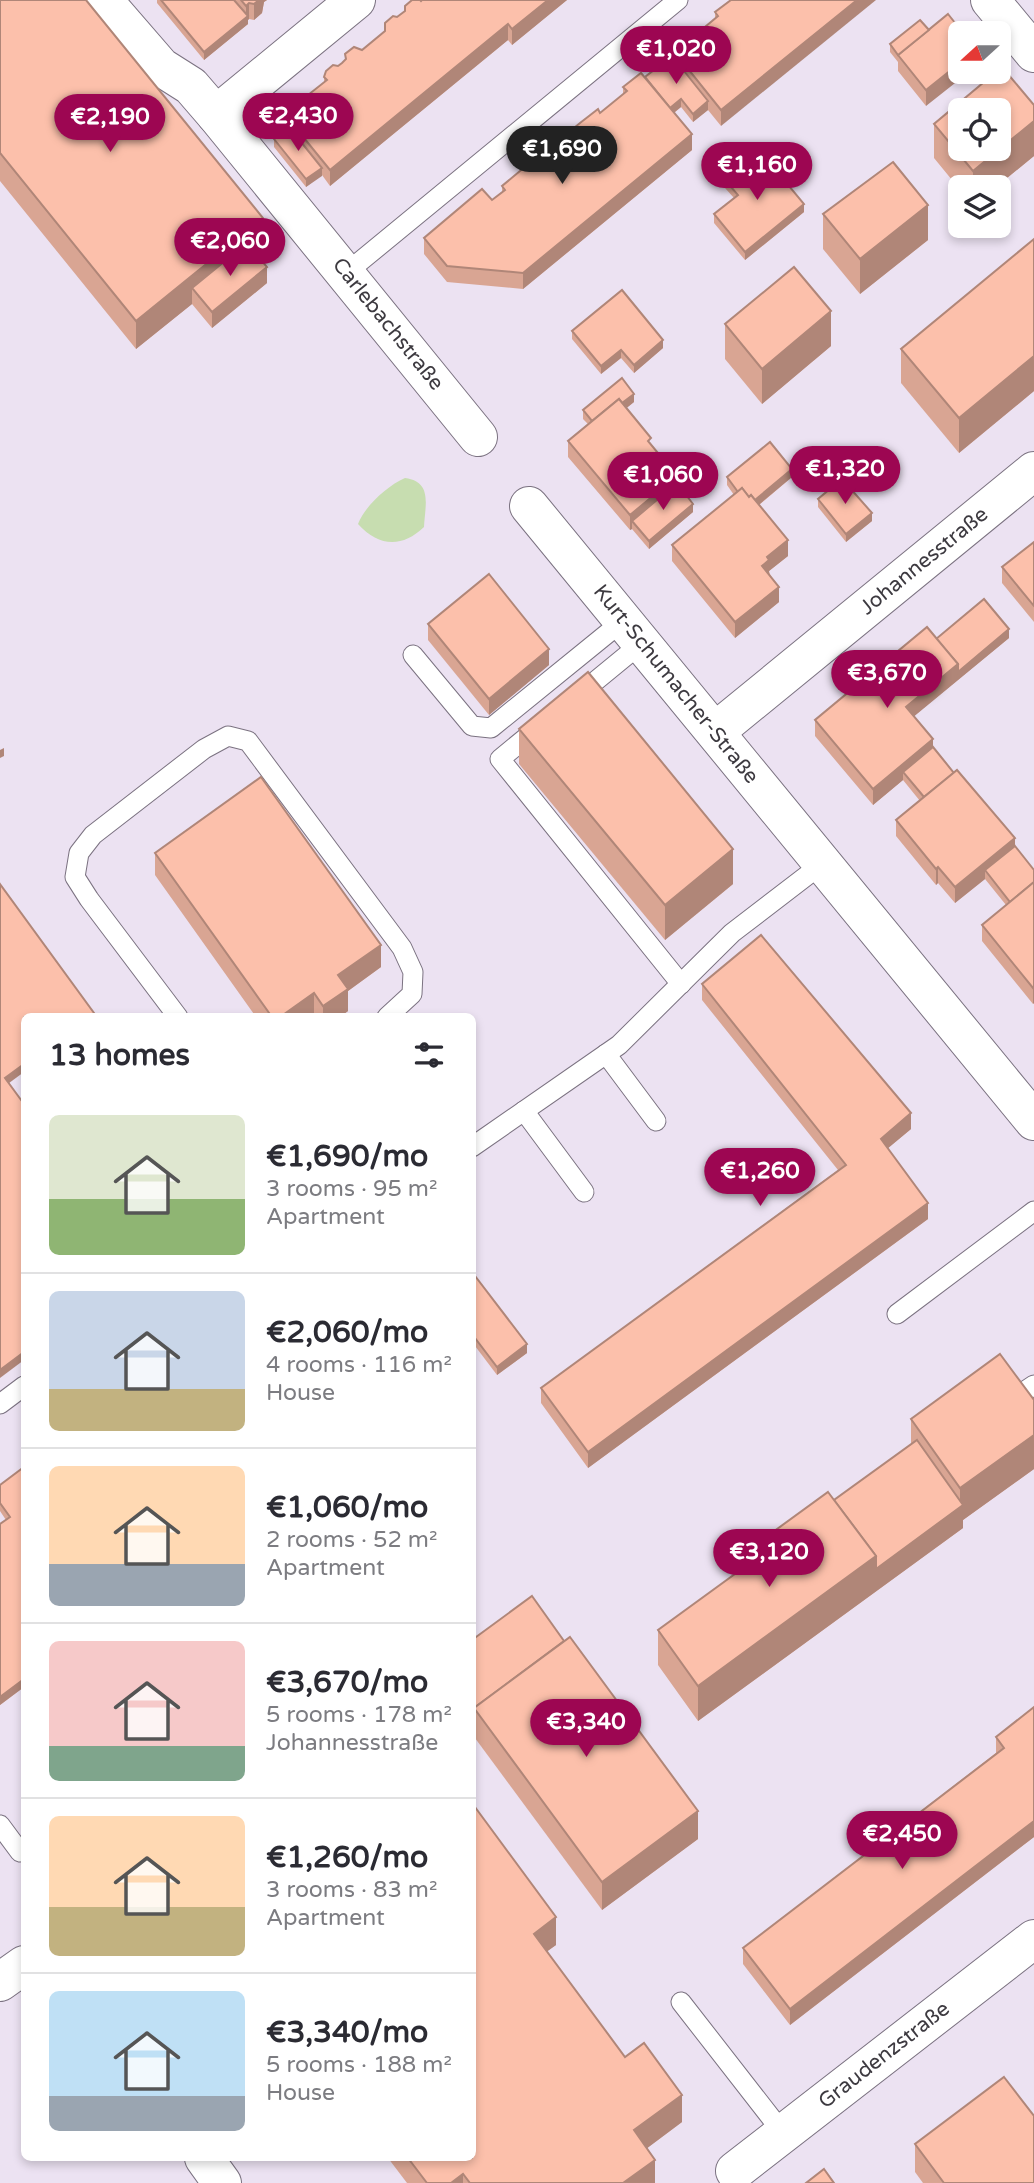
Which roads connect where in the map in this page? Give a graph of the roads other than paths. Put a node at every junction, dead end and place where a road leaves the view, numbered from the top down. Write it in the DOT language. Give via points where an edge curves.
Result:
graph roads {
  1 [pos="356,0"];
  2 [pos="678,0"];
  3 [pos="990,0"];
  4 [pos="115,4"];
  5 [pos="1034,52"];
  6 [pos="216,115"];
  7 [pos="346,273"];
  8 [pos="478,437"];
  9 [pos="1034,471"];
  10 [pos="530,506"];
  11 [pos="634,631"];
  12 [pos="413,654"];
  13 [pos="716,732"];
  14 [pos="822,864"];
  15 [pos="681,984"];
  16 [pos="175,1013"];
  17 [pos="391,1013"];
  18 [pos="606,1054"];
  19 [pos="524,1111"];
  20 [pos="1034,1121"];
  21 [pos="656,1122"];
  22 [pos="476,1144"];
  23 [pos="584,1192"];
  24 [pos="1034,1211"];
  25 [pos="897,1314"];
  26 [pos="21,1388"];
  27 [pos="0,1404"];
  28 [pos="0,1825"];
  29 [pos="21,1851"];
  30 [pos="1034,1939"];
  31 [pos="21,1967"];
  32 [pos="0,1982"];
  33 [pos="681,2002"];
  34 [pos="783,2133"];
  35 [pos="206,2161"];
  36 [pos="735,2171"];
  37 [pos="222,2183"];
  1 -- 6 [label="street"];
  2 -- 7 [label="lane"];
  3 -- 5 [label="street"];
  4 -- 6 [label="street, Carlebachstraße" via="162,67 191,86"];
  6 -- 7 [label="street, Carlebachstraße"];
  7 -- 8 [label="street, Carlebachstraße"];
  9 -- 13 [label="street, Johannesstraße"];
  10 -- 11 [label="street, Kurt-Schumacher-Straße"];
  11 -- 12 [label="lane" via="491,728 472,726"];
  11 -- 13 [label="street, Kurt-Schumacher-Straße"];
  11 -- 15 [label="lane" via="556,713 500,759"];
  13 -- 14 [label="street, Kurt-Schumacher-Straße"];
  14 -- 15 [label="lane" via="732,933"];
  14 -- 20 [label="street, Kurt-Schumacher-Straße"];
  15 -- 18 [label="lane"];
  16 -- 17 [label="lane" via="75,877 79,853 93,835 204,749 228,736 248,741 402,948 413,972 412,994"];
  18 -- 19 [label="lane"];
  18 -- 21 [label="lane"];
  19 -- 22 [label="lane"];
  19 -- 23 [label="lane"];
  24 -- 25 [label="lane"];
  26 -- 27 [label="lane"];
  28 -- 29 [label="lane"];
  30 -- 34 [label="street, Graudenzstraße"];
  31 -- 32 [label="street"];
  33 -- 34 [label="lane"];
  34 -- 36 [label="street, Graudenzstraße"];
  35 -- 37 [label="street"];
}
